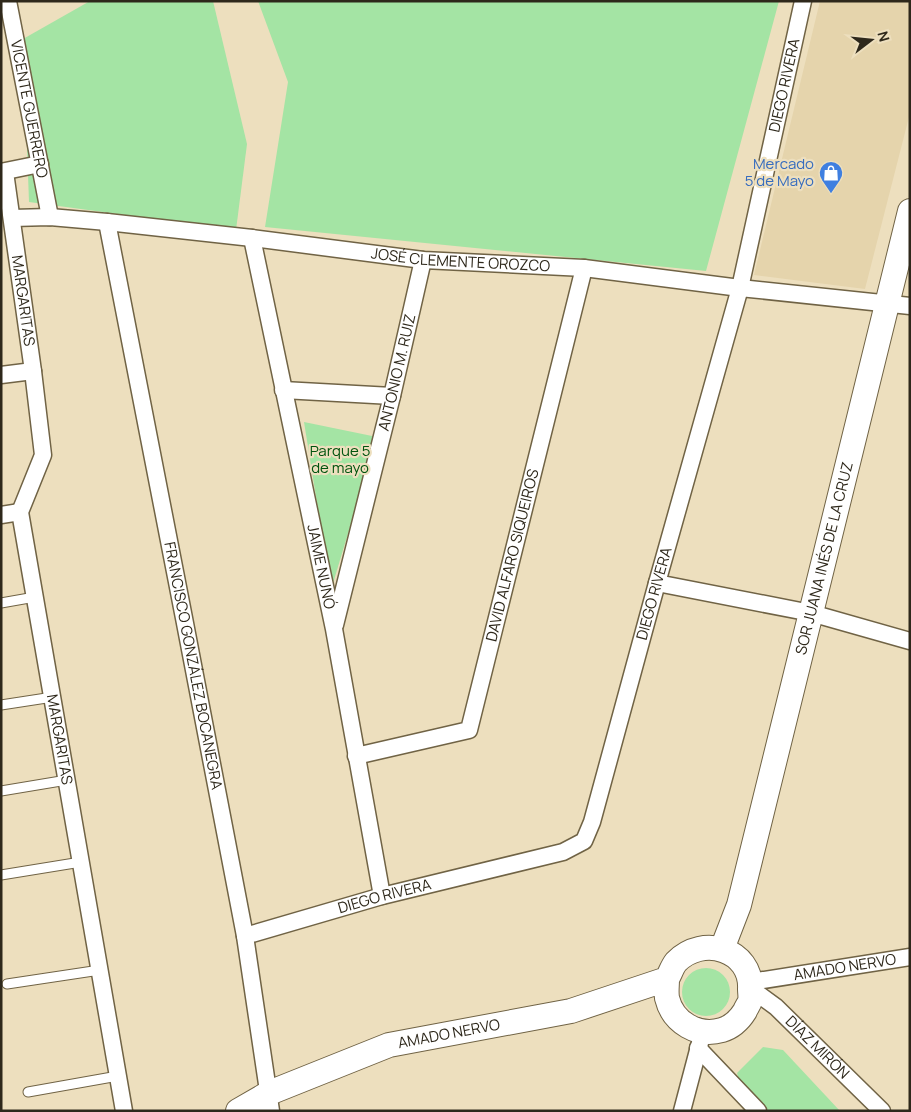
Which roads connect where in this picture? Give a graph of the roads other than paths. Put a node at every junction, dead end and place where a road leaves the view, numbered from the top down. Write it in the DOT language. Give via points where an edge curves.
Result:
graph roads {
  1 [pos="8,1"];
  2 [pos="803,1"];
  3 [pos="40,164"];
  4 [pos="3,172"];
  5 [pos="910,211"];
  6 [pos="50,217"];
  7 [pos="12,218"];
  8 [pos="107,222"];
  9 [pos="252,238"];
  10 [pos="423,260"];
  11 [pos="584,268"];
  12 [pos="740,288"];
  13 [pos="899,304"];
  14 [pos="33,371"];
  15 [pos="1,375"];
  16 [pos="283,390"];
  17 [pos="392,396"];
  18 [pos="20,512"];
  19 [pos="1,515"];
  20 [pos="656,583"];
  21 [pos="35,598"];
  22 [pos="1,603"];
  23 [pos="811,613"];
  24 [pos="334,629"];
  25 [pos="910,641"];
  26 [pos="52,697"];
  27 [pos="1,705"];
  28 [pos="356,756"];
  29 [pos="67,780"];
  30 [pos="1,792"];
  31 [pos="81,862"];
  32 [pos="1,875"];
  33 [pos="382,896"];
  34 [pos="244,936"];
  35 [pos="722,949"];
  36 [pos="910,957"];
  37 [pos="100,970"];
  38 [pos="667,979"];
  39 [pos="7,984"];
  40 [pos="750,985"];
  41 [pos="700,1040"];
  42 [pos="118,1076"];
  43 [pos="28,1092"];
  44 [pos="270,1102"];
  45 [pos="124,1111"];
  46 [pos="238,1111"];
  47 [pos="682,1111"];
  48 [pos="758,1111"];
  49 [pos="882,1111"];
  1 -- 3 [label="street, VICENTE GUERRERO"];
  2 -- 12 [label="street, DIEGO RIVERA"];
  3 -- 4 [label="street"];
  3 -- 6 [label="street, VICENTE GUERRERO"];
  4 -- 7 [label="street, MARGARITAS"];
  5 -- 13 [label="main road, SOR JUANA INÉS DE LA CRUZ"];
  6 -- 7 [label="street, JOSÉ CLEMENTE OROZCO"];
  6 -- 8 [label="street, JOSÉ CLEMENTE OROZCO"];
  7 -- 14 [label="street, MARGARITAS"];
  8 -- 9 [label="street, JOSÉ CLEMENTE OROZCO"];
  8 -- 34 [label="street, FRANCISCO GONZÁLEZ BOCANEGRA"];
  9 -- 10 [label="street, JOSÉ CLEMENTE OROZCO"];
  9 -- 16 [label="street, JAIME NUNÓ"];
  10 -- 11 [label="street, JOSÉ CLEMENTE OROZCO"];
  10 -- 17 [label="street, ANTONIO M. RUIZ"];
  11 -- 12 [label="street, JOSÉ CLEMENTE OROZCO"];
  11 -- 28 [label="street, DAVID ALFARO SIQUEIROS" via="468,730"];
  12 -- 13 [label="street, JOSÉ CLEMENTE OROZCO"];
  12 -- 20 [label="street, DIEGO RIVERA"];
  13 -- 23 [label="main road, SOR JUANA INÉS DE LA CRUZ"];
  14 -- 15 [label="street"];
  14 -- 18 [label="street, MARGARITAS" via="43,455"];
  16 -- 17 [label="street"];
  16 -- 24 [label="street, JAIME NUNÓ"];
  17 -- 24 [label="street, ANTONIO M. RUIZ"];
  18 -- 19 [label="street"];
  18 -- 21 [label="street, MARGARITAS"];
  20 -- 23 [label="street"];
  20 -- 33 [label="street, DIEGO RIVERA" via="592,822 584,841 563,852"];
  21 -- 22 [label="lane"];
  21 -- 26 [label="street, MARGARITAS"];
  23 -- 25 [label="street"];
  23 -- 35 [label="main road, SOR JUANA INÉS DE LA CRUZ" via="739,905"];
  24 -- 28 [label="street, JAIME NUNÓ"];
  26 -- 27 [label="lane"];
  26 -- 29 [label="street, MARGARITAS"];
  28 -- 33 [label="street, JAIME NUNÓ"];
  29 -- 30 [label="lane"];
  29 -- 31 [label="street, MARGARITAS"];
  31 -- 32 [label="lane"];
  31 -- 37 [label="street, MARGARITAS"];
  33 -- 34 [label="street, DIEGO RIVERA"];
  34 -- 44 [label="street, FRANCISCO GONZÁLEZ BOCANEGRA"];
  35 -- 38 [label="main road" via="705,947 688,952 675,963"];
  35 -- 40 [label="main road" via="745,967"];
  36 -- 40 [label="street, AMADO NERVO"];
  37 -- 39 [label="lane"];
  37 -- 42 [label="street, MARGARITAS"];
  38 -- 41 [label="main road" via="667,997 673,1013"];
  38 -- 44 [label="main road, AMADO NERVO" via="571,1011 389,1046"];
  40 -- 41 [label="main road" via="750,1001 742,1017"];
  40 -- 49 [label="street, DÍAZ MIRÓN"];
  41 -- 47 [label="street"];
  41 -- 48 [label="street"];
  42 -- 43 [label="lane"];
  42 -- 45 [label="street, MARGARITAS"];
  44 -- 46 [label="main road, AMADO NERVO"];
}
